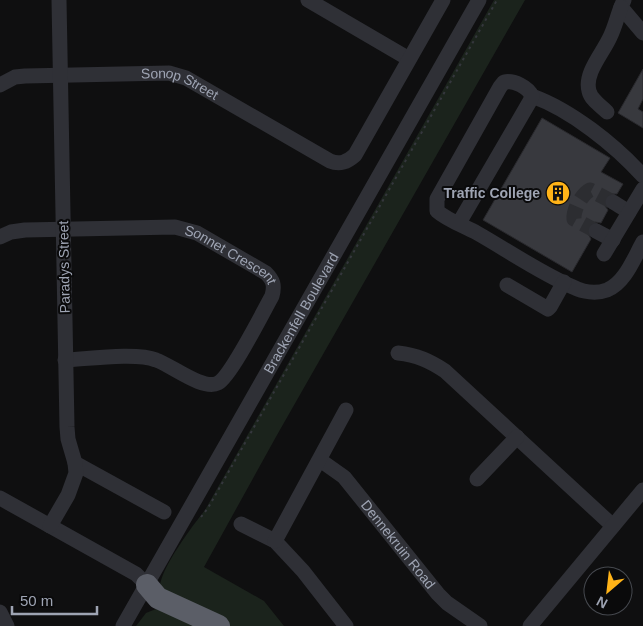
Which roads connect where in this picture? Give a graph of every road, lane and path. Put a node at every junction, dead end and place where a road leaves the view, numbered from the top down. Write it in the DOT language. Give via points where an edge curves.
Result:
graph roads {
  1 [pos="59,0"];
  2 [pos="308,0"];
  3 [pos="443,0"];
  4 [pos="479,0"];
  5 [pos="497,0"];
  6 [pos="623,4"];
  7 [pos="643,33"];
  8 [pos="409,59"];
  9 [pos="61,75"];
  10 [pos="0,85"];
  11 [pos="532,96"];
  12 [pos="607,112"];
  13 [pos="643,176"];
  14 [pos="643,189"];
  15 [pos="613,202"];
  16 [pos="629,212"];
  17 [pos="459,223"];
  18 [pos="64,230"];
  19 [pos="596,231"];
  20 [pos="0,237"];
  21 [pos="612,240"];
  22 [pos="643,242"];
  23 [pos="604,254"];
  24 [pos="564,282"];
  25 [pos="507,285"];
  26 [pos="398,353"];
  27 [pos="65,360"];
  28 [pos="346,410"];
  29 [pos="516,437"];
  30 [pos="320,460"];
  31 [pos="75,463"];
  32 [pos="477,479"];
  33 [pos="643,490"];
  34 [pos="0,498"];
  35 [pos="164,512"];
  36 [pos="199,520"];
  37 [pos="241,524"];
  38 [pos="50,526"];
  39 [pos="613,526"];
  40 [pos="275,540"];
  41 [pos="146,585"];
  42 [pos="0,612"];
  43 [pos="7,626"];
  44 [pos="123,626"];
  45 [pos="219,626"];
  46 [pos="346,626"];
  47 [pos="480,626"];
  48 [pos="530,626"];
  1 -- 9 [label="street, Paradys Street"];
  2 -- 8 [label="street"];
  3 -- 8 [label="street"];
  4 -- 41 [label="street, Brackenfell Boulevard"];
  5 -- 36 [label="path"];
  6 -- 7 [label="street"];
  6 -- 12 [label="street" via="588,82 592,97"];
  8 -- 9 [label="street, Sonop Street" via="355,154 342,163 325,158 186,78 160,73"];
  9 -- 10 [label="street, Sonop Street" via="15,77"];
  9 -- 18 [label="street, Paradys Street"];
  11 -- 13 [label="street" via="550,103 604,139"];
  11 -- 17 [label="street"];
  11 -- 17 [label="street" via="527,89 508,81 500,87 436,199 437,211"];
  14 -- 16 [label="street"];
  15 -- 16 [label="street"];
  16 -- 21 [label="street"];
  17 -- 24 [label="street"];
  18 -- 20 [label="street, Sonnet Crescent" via="25,230"];
  18 -- 27 [label="street, Paradys Street"];
  18 -- 27 [label="street, Sonnet Crescent" via="186,229 266,273 272,278 274,290 229,372 213,385 147,357"];
  19 -- 21 [label="street"];
  21 -- 23 [label="street"];
  22 -- 24 [label="street" via="622,278 608,289 586,291"];
  24 -- 25 [label="street" via="548,309"];
  26 -- 29 [label="street" via="418,356 445,371"];
  27 -- 31 [label="street, Paradys Street" via="68,439"];
  28 -- 30 [label="street"];
  29 -- 32 [label="street"];
  29 -- 39 [label="street"];
  30 -- 40 [label="street"];
  30 -- 47 [label="street, Dennekruin Road" via="344,477 438,594"];
  31 -- 35 [label="street"];
  31 -- 38 [label="street, Paradys Street" via="76,473 68,495"];
  33 -- 39 [label="street"];
  34 -- 38 [label="street"];
  37 -- 40 [label="street"];
  38 -- 41 [label="street" via="136,574"];
  39 -- 48 [label="street"];
  40 -- 46 [label="street"];
  41 -- 44 [label="street, Brackenfell Boulevard"];
  41 -- 45 [label="highway" via="158,598"];
  42 -- 43 [label="street"];
}
